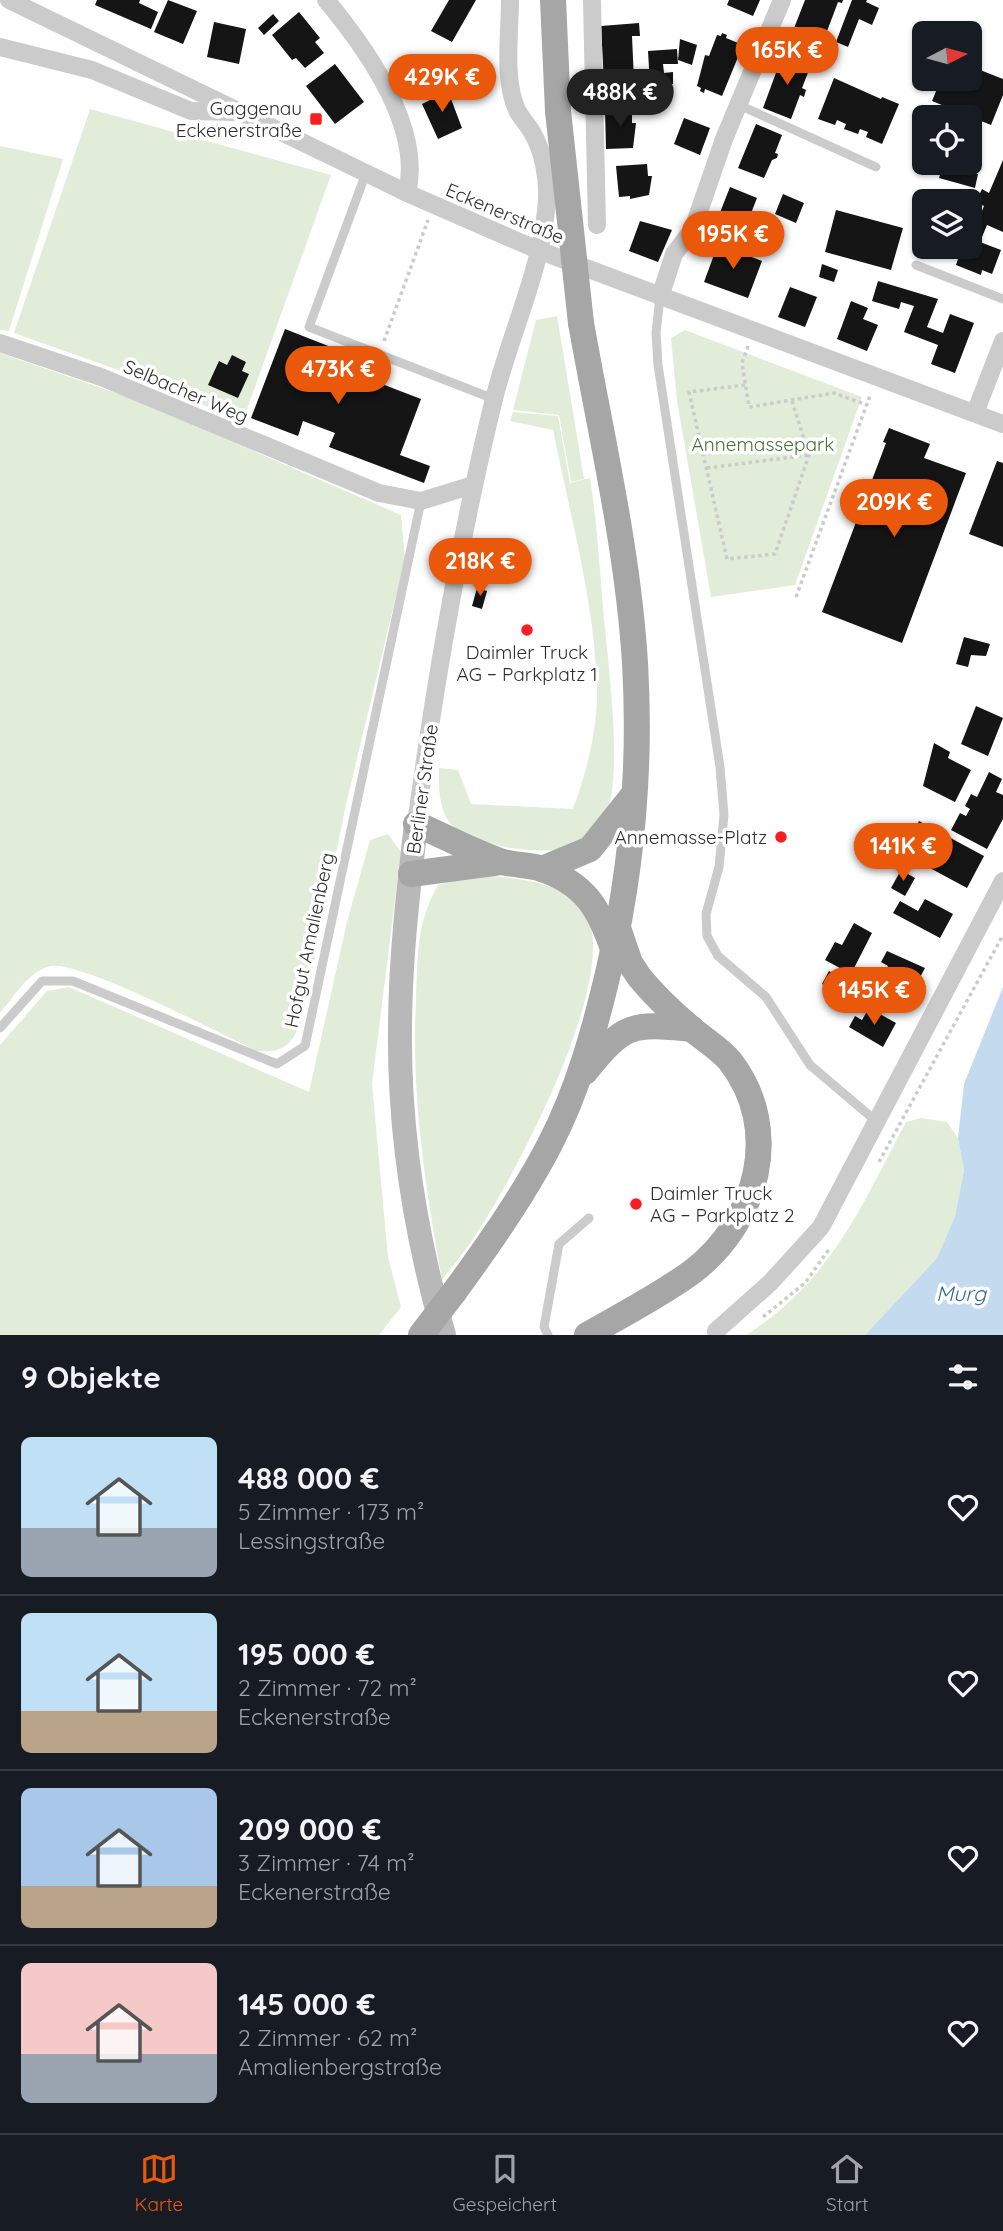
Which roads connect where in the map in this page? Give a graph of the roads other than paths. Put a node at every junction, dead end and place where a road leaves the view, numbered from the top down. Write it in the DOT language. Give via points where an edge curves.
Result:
graph roads {
  1 [pos="9,0"];
  2 [pos="326,0"];
  3 [pos="510,0"];
  4 [pos="553,0"];
  5 [pos="592,0"];
  6 [pos="782,0"];
  7 [pos="0,47"];
  8 [pos="739,105"];
  9 [pos="240,112"];
  10 [pos="876,166"];
  11 [pos="367,172"];
  12 [pos="407,193"];
  13 [pos="597,225"];
  14 [pos="538,250"];
  15 [pos="916,265"];
  16 [pos="660,297"];
  17 [pos="1003,299"];
  18 [pos="1003,341"];
  19 [pos="0,343"];
  20 [pos="494,399"];
  21 [pos="975,413"];
  22 [pos="1003,424"];
  23 [pos="473,485"];
  24 [pos="421,501"];
  25 [pos="635,792"];
  26 [pos="416,824"];
  27 [pos="501,862"];
  28 [pos="542,869"];
  29 [pos="411,874"];
  30 [pos="1003,881"];
  31 [pos="615,939"];
  32 [pos="0,1028"];
  33 [pos="692,1029"];
  34 [pos="577,1081"];
  35 [pos="876,1121"];
  36 [pos="589,1218"];
  37 [pos="713,1333"];
  38 [pos="421,1335"];
  39 [pos="444,1335"];
  40 [pos="548,1335"];
  41 [pos="587,1335"];
  1 -- 9 [label="street, Eckenerstraße"];
  2 -- 12 [label="street" via="375,66 398,114 410,152"];
  3 -- 14 [label="street, Berliner Straße" via="516,110 533,133 544,164 547,198"];
  4 -- 25 [label="main road, bridge" via="558,111 581,323 629,598 637,715"];
  5 -- 13 [label="street"];
  6 -- 8 [label="street"];
  7 -- 9 [label="street" via="92,70 191,111"];
  8 -- 10 [label="lane"];
  8 -- 16 [label="street" via="693,229 674,254"];
  9 -- 11 [label="street, Eckenerstraße"];
  11 -- 12 [label="street, Eckenerstraße"];
  11 -- 20 [label="lane" via="309,327"];
  12 -- 14 [label="street, Eckenerstraße"];
  14 -- 16 [label="street, Eckenerstraße"];
  14 -- 20 [label="street, Berliner Straße"];
  15 -- 17 [label="lane"];
  16 -- 21 [label="street, Eckenerstraße"];
  16 -- 35 [label="lane" via="658,365 706,666 724,815 719,867 706,914 707,936 718,956 766,997 810,1065"];
  18 -- 21 [label="street"];
  19 -- 24 [label="street, Selbacher Weg" via="101,377 379,493"];
  20 -- 23 [label="street, Berliner Straße"];
  21 -- 22 [label="street, Eckenerstraße"];
  23 -- 24 [label="street, Selbacher Weg"];
  23 -- 26 [label="street, Berliner Straße"];
  24 -- 32 [label="lane, Hofgut Amalienberg" via="305,1046 277,1064 74,981 42,981"];
  25 -- 28 [label="main road" via="590,849"];
  25 -- 31 [label="main road"];
  26 -- 27 [label="main road"];
  26 -- 29 [label="main road, Berliner Straße"];
  27 -- 28 [label="main road"];
  27 -- 29 [label="main road"];
  28 -- 31 [label="main road" via="579,888"];
  29 -- 39 [label="main road, Berliner Straße" via="400,1032 408,1167"];
  30 -- 35 [label="street"];
  31 -- 33 [label="main road" via="640,978"];
  31 -- 34 [label="main road"];
  33 -- 34 [label="main road" via="646,1025 624,1031"];
  33 -- 41 [label="main road" via="728,1059 747,1086 761,1147 757,1176 742,1216 693,1271"];
  34 -- 38 [label="main road, bridge" via="550,1144 513,1208"];
  35 -- 37 [label="street" via="821,1227 770,1283"];
  36 -- 40 [label="lane" via="559,1244 544,1327"];
}
